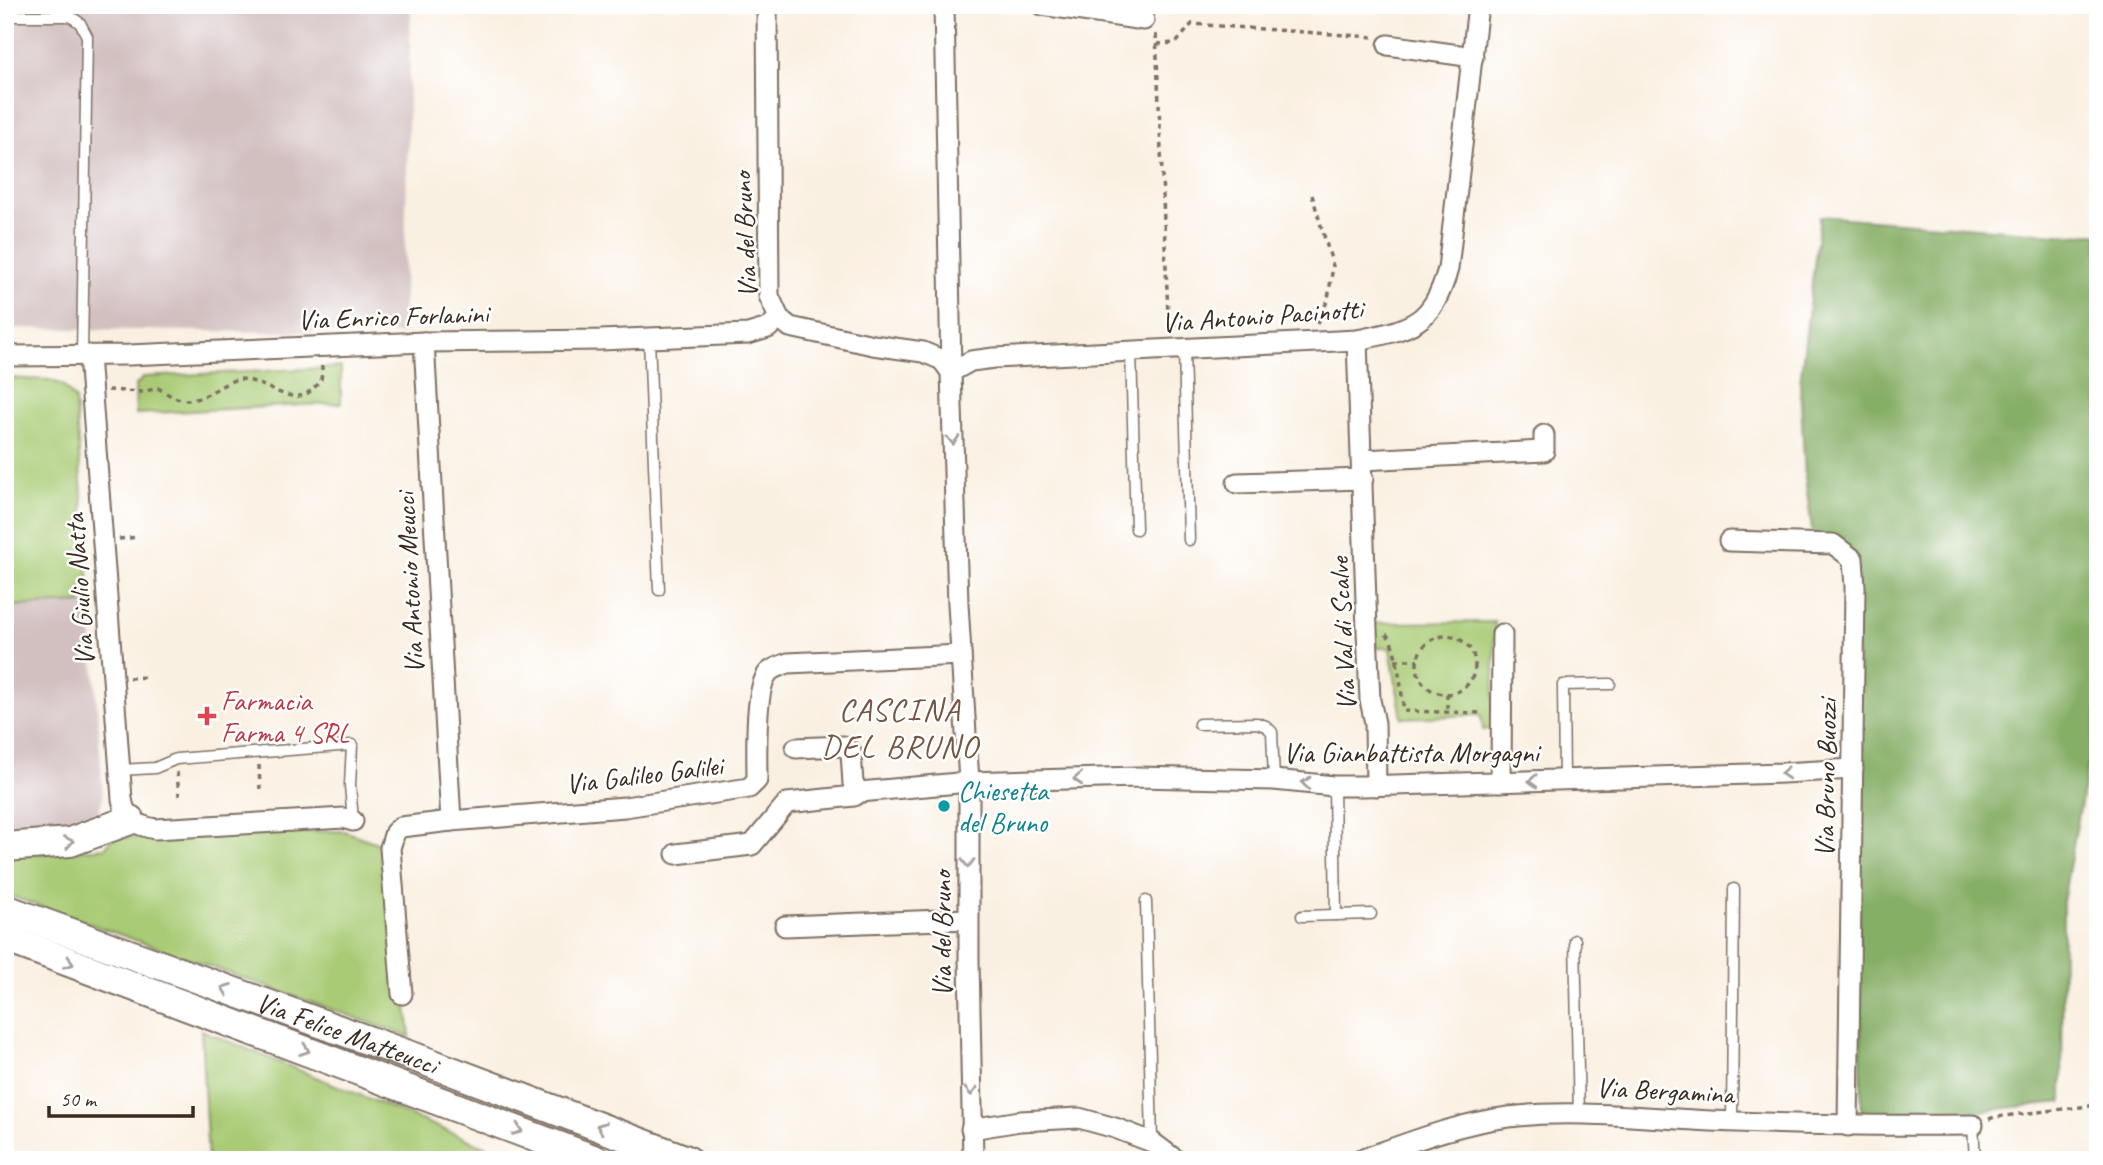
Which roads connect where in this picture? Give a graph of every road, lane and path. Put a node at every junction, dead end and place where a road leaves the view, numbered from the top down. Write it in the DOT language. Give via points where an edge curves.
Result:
graph roads {
  1 [pos="767,5"];
  2 [pos="944,5"];
  3 [pos="1042,5"];
  4 [pos="1478,5"];
  5 [pos="5,16"];
  6 [pos="1144,20"];
  7 [pos="1157,44"];
  8 [pos="1388,45"];
  9 [pos="1473,57"];
  10 [pos="1312,195"];
  11 [pos="779,318"];
  12 [pos="1308,325"];
  13 [pos="649,338"];
  14 [pos="1357,340"];
  15 [pos="424,342"];
  16 [pos="326,345"];
  17 [pos="1184,349"];
  18 [pos="1131,351"];
  19 [pos="5,356"];
  20 [pos="85,356"];
  21 [pos="951,372"];
  22 [pos="92,388"];
  23 [pos="1544,435"];
  24 [pos="1363,469"];
  25 [pos="1237,483"];
  26 [pos="1136,529"];
  27 [pos="1189,540"];
  28 [pos="1729,541"];
  29 [pos="659,590"];
  30 [pos="1367,630"];
  31 [pos="1502,634"];
  32 [pos="961,655"];
  33 [pos="1395,660"];
  34 [pos="1418,660"];
  35 [pos="1610,684"];
  36 [pos="1447,694"];
  37 [pos="1447,711"];
  38 [pos="1484,721"];
  39 [pos="1199,724"];
  40 [pos="796,748"];
  41 [pos="258,752"];
  42 [pos="176,759"];
  43 [pos="1853,769"];
  44 [pos="120,770"];
  45 [pos="1274,780"];
  46 [pos="1564,780"];
  47 [pos="968,782"];
  48 [pos="1501,782"];
  49 [pos="1334,786"];
  50 [pos="1376,786"];
  51 [pos="260,789"];
  52 [pos="860,792"];
  53 [pos="179,796"];
  54 [pos="130,820"];
  55 [pos="353,821"];
  56 [pos="451,821"];
  57 [pos="5,847"];
  58 [pos="676,854"];
  59 [pos="1734,889"];
  60 [pos="1146,901"];
  61 [pos="5,909"];
  62 [pos="1371,914"];
  63 [pos="1336,915"];
  64 [pos="1302,916"];
  65 [pos="968,919"];
  66 [pos="785,926"];
  67 [pos="5,938"];
  68 [pos="1575,940"];
  69 [pos="402,994"];
  70 [pos="2098,1105"];
  71 [pos="1579,1115"];
  72 [pos="1732,1122"];
  73 [pos="1973,1125"];
  74 [pos="1848,1126"];
  75 [pos="971,1129"];
  76 [pos="1152,1142"];
  77 [pos="596,1160"];
  78 [pos="687,1160"];
  79 [pos="973,1160"];
  80 [pos="1176,1160"];
  81 [pos="1360,1160"];
  82 [pos="1975,1160"];
  1 -- 11 [label="street, Via del Bruno" via="769,296"];
  2 -- 21 [label="street, Via del Bruno"];
  3 -- 6 [label="street"];
  4 -- 9 [label="street, Via Antonio Pacinotti"];
  5 -- 20 [label="lane" via="70,16 87,36"];
  6 -- 7 [label="path" via="1155,18"];
  7 -- 8 [label="path" via="1176,43 1192,24 1377,37"];
  7 -- 17 [label="path" via="1168,314 1182,334"];
  8 -- 9 [label="street"];
  9 -- 14 [label="street, Via Antonio Pacinotti" via="1448,269 1441,294 1411,326"];
  10 -- 12 [label="path" via="1333,266 1318,324"];
  11 -- 13 [label="street, Via Enrico Forlanini" via="768,328 748,334"];
  11 -- 21 [label="street, Via del Bruno" via="790,327 923,352 942,360"];
  13 -- 15 [label="street, Via Enrico Forlanini"];
  13 -- 29 [label="lane"];
  14 -- 17 [label="street, Via Antonio Pacinotti"];
  14 -- 24 [label="street, Via Val di Scalve"];
  15 -- 16 [label="street, Via Enrico Forlanini"];
  15 -- 56 [label="street, Via Antonio Meucci"];
  16 -- 20 [label="street, Via Enrico Forlanini"];
  16 -- 22 [label="path" via="320,382 308,393 287,396 239,379 191,401 158,388 123,392"];
  17 -- 18 [label="street, Via Antonio Pacinotti"];
  17 -- 27 [label="lane"];
  18 -- 21 [label="street, Via Antonio Pacinotti" via="994,358"];
  18 -- 26 [label="lane"];
  19 -- 20 [label="street, Via Enrico Forlanini"];
  20 -- 22 [label="street, Via Giulio Natta"];
  21 -- 32 [label="street, Via del Bruno, one-way"];
  22 -- 44 [label="street, Via Giulio Natta"];
  23 -- 24 [label="street" via="1544,451"];
  24 -- 25 [label="street"];
  24 -- 30 [label="street, Via Val di Scalve"];
  28 -- 43 [label="street, Via Bruno Buozzi" via="1833,544 1853,559"];
  30 -- 33 [label="path" via="1389,636"];
  30 -- 50 [label="street, Via Val di Scalve"];
  31 -- 48 [label="street"];
  32 -- 47 [label="street, Via del Bruno"];
  32 -- 56 [label="street, Via Galileo Galilei" via="788,663 769,671 761,685 757,780 749,788 625,807"];
  33 -- 34 [label="path"];
  33 -- 37 [label="path" via="1404,711"];
  34 -- 36 [label="path" via="1417,669 1426,686"];
  34 -- 36 [label="path" via="1421,650 1434,639 1452,637 1468,646 1475,661 1473,677 1462,690"];
  35 -- 46 [label="lane" via="1563,685"];
  36 -- 37 [label="path"];
  37 -- 38 [label="path" via="1482,711"];
  39 -- 45 [label="lane" via="1266,726 1272,732"];
  40 -- 52 [label="street" via="843,746 851,752 853,784"];
  41 -- 42 [label="lane"];
  41 -- 51 [label="path"];
  41 -- 55 [label="lane" via="352,745"];
  42 -- 44 [label="lane" via="155,768"];
  42 -- 53 [label="path"];
  43 -- 46 [label="street, Via Gianbattista Morgagni, one-way"];
  43 -- 74 [label="street, Via Bruno Buozzi"];
  44 -- 54 [label="street, Via Giulio Natta" via="124,809"];
  45 -- 47 [label="street, Via Gianbattista Morgagni, one-way" via="1137,777"];
  49 -- 45 [label="street, Via Gianbattista Morgagni, one-way"];
  46 -- 48 [label="street, Via Gianbattista Morgagni, one-way"];
  47 -- 52 [label="street, Via Gianbattista Morgagni"];
  47 -- 65 [label="street, Via del Bruno, one-way"];
  48 -- 50 [label="street, Via Gianbattista Morgagni"];
  49 -- 50 [label="street, Via Gianbattista Morgagni"];
  49 -- 63 [label="lane"];
  52 -- 58 [label="street, Via Gianbattista Morgagni" via="787,803 752,845"];
  54 -- 55 [label="street" via="155,829"];
  57 -- 54 [label="main road, one-way" via="70,842"];
  56 -- 69 [label="street, Via Galileo Galilei" via="401,827 391,841"];
  59 -- 72 [label="lane"];
  60 -- 76 [label="lane"];
  78 -- 61 [label="main road, Via Felice Matteucci, one-way"];
  62 -- 63 [label="lane"];
  63 -- 64 [label="lane"];
  65 -- 66 [label="street"];
  65 -- 75 [label="street, Via del Bruno, one-way"];
  67 -- 77 [label="main road, Via Felice Matteucci, one-way"];
  68 -- 71 [label="lane"];
  70 -- 73 [label="path" via="1995,1117"];
  71 -- 72 [label="street, Via Bergamina"];
  71 -- 81 [label="street, Via Bergamina" via="1509,1117"];
  72 -- 74 [label="street, Via Bergamina"];
  73 -- 74 [label="street, Via Bergamina"];
  73 -- 82 [label="lane"];
  75 -- 76 [label="street" via="1079,1118"];
  75 -- 79 [label="street, Via del Bruno"];
  76 -- 80 [label="street"];
}
